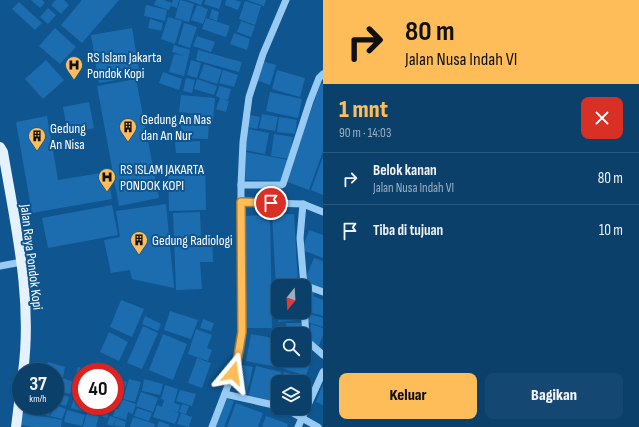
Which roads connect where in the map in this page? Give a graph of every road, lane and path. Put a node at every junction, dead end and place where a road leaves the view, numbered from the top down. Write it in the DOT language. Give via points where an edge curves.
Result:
graph roads {
  1 [pos="286,0"];
  2 [pos="323,74"];
  3 [pos="1,150"];
  4 [pos="241,185"];
  5 [pos="241,202"];
  6 [pos="303,204"];
  7 [pos="323,212"];
  8 [pos="22,262"];
  9 [pos="0,266"];
  10 [pos="303,279"];
  11 [pos="311,288"];
  12 [pos="323,292"];
  13 [pos="305,319"];
  14 [pos="323,355"];
  15 [pos="24,363"];
  16 [pos="323,372"];
  17 [pos="225,394"];
  18 [pos="271,404"];
  19 [pos="18,415"];
  20 [pos="295,415"];
  21 [pos="302,419"];
  22 [pos="16,427"];
  23 [pos="212,427"];
  24 [pos="298,427"];
  25 [pos="318,427"];
  1 -- 4 [label="street" via="263,54 249,97 242,142"];
  2 -- 4 [label="street" via="310,101 284,181 281,185"];
  3 -- 8 [label="main road, Jalan Raya Pondok Kopi"];
  4 -- 5 [label="street"];
  5 -- 6 [label="street"];
  5 -- 17 [label="street" via="242,332 237,362"];
  6 -- 7 [label="street"];
  6 -- 10 [label="street" via="300,238"];
  8 -- 9 [label="street"];
  8 -- 15 [label="main road, Jalan Raya Pondok Kopi" via="26,309"];
  11 -- 12 [label="street"];
  13 -- 14 [label="street" via="306,340"];
  16 -- 21 [label="street"];
  17 -- 18 [label="street"];
  17 -- 23 [label="street"];
  19 -- 22 [label="main road"];
  20 -- 21 [label="street"];
  21 -- 24 [label="street"];
  21 -- 25 [label="street"];
}
